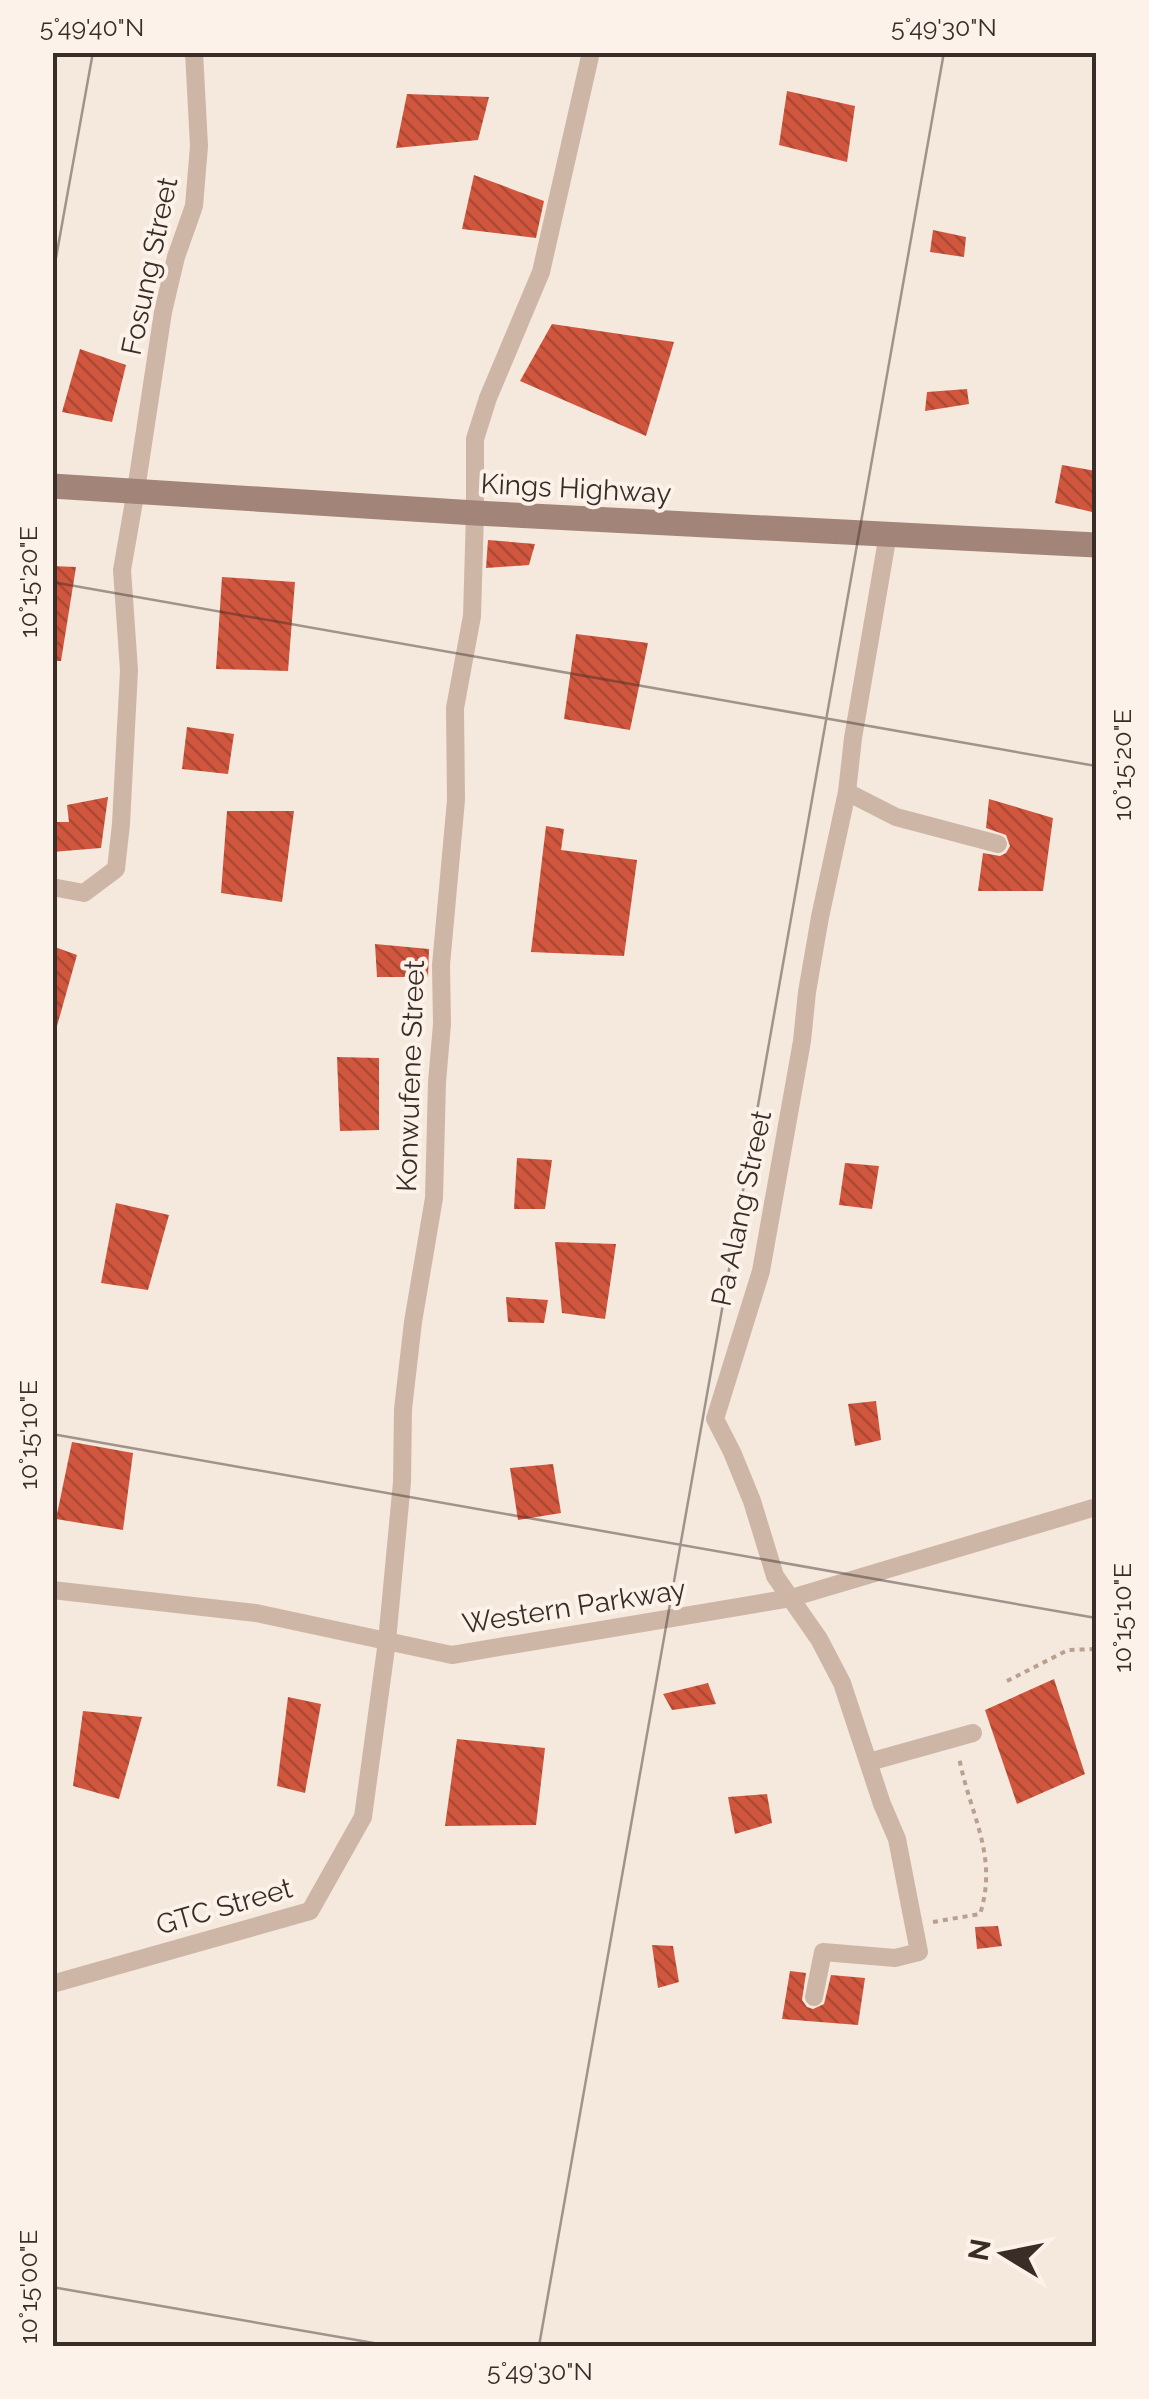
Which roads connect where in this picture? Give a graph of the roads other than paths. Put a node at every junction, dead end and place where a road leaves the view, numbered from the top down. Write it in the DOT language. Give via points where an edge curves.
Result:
graph roads {
  1 [pos="194,52"];
  2 [pos="590,52"];
  3 [pos="52,486"];
  4 [pos="136,490"];
  5 [pos="475,514"];
  6 [pos="888,534"];
  7 [pos="1096,545"];
  8 [pos="847,792"];
  9 [pos="998,844"];
  10 [pos="52,887"];
  11 [pos="1096,1507"];
  12 [pos="52,1590"];
  13 [pos="791,1598"];
  14 [pos="387,1641"];
  15 [pos="973,1733"];
  16 [pos="869,1762"];
  17 [pos="52,1984"];
  18 [pos="814,1997"];
  1 -- 4 [label="street, Fosung Street" via="194,206 163,312"];
  2 -- 5 [label="street, Konwufene Street" via="541,272 474,439"];
  3 -- 4 [label="street, Kings Highway"];
  4 -- 5 [label="street, Kings Highway"];
  4 -- 10 [label="street, Fosung Street" via="122,570 128,670 116,869 84,893"];
  5 -- 6 [label="street, Kings Highway"];
  5 -- 14 [label="street, Konwufene Street" via="472,616 455,708 434,1198 405,1392"];
  6 -- 7 [label="street, Kings Highway"];
  6 -- 8 [label="street, Pa Alang Street"];
  8 -- 9 [label="street" via="896,818"];
  8 -- 13 [label="street, Pa Alang Street" via="761,1271 715,1419 775,1576"];
  11 -- 13 [label="street, Western Parkway"];
  12 -- 14 [label="street, Western Parkway" via="256,1612"];
  13 -- 14 [label="street, Western Parkway" via="452,1654"];
  13 -- 16 [label="street, Pa Alang Street" via="842,1683"];
  14 -- 17 [label="street, GTC Street" via="362,1816 310,1912"];
  15 -- 16 [label="street"];
  16 -- 18 [label="street, Pa Alang Street" via="897,1838 919,1952 895,1958 824,1952"];
}
